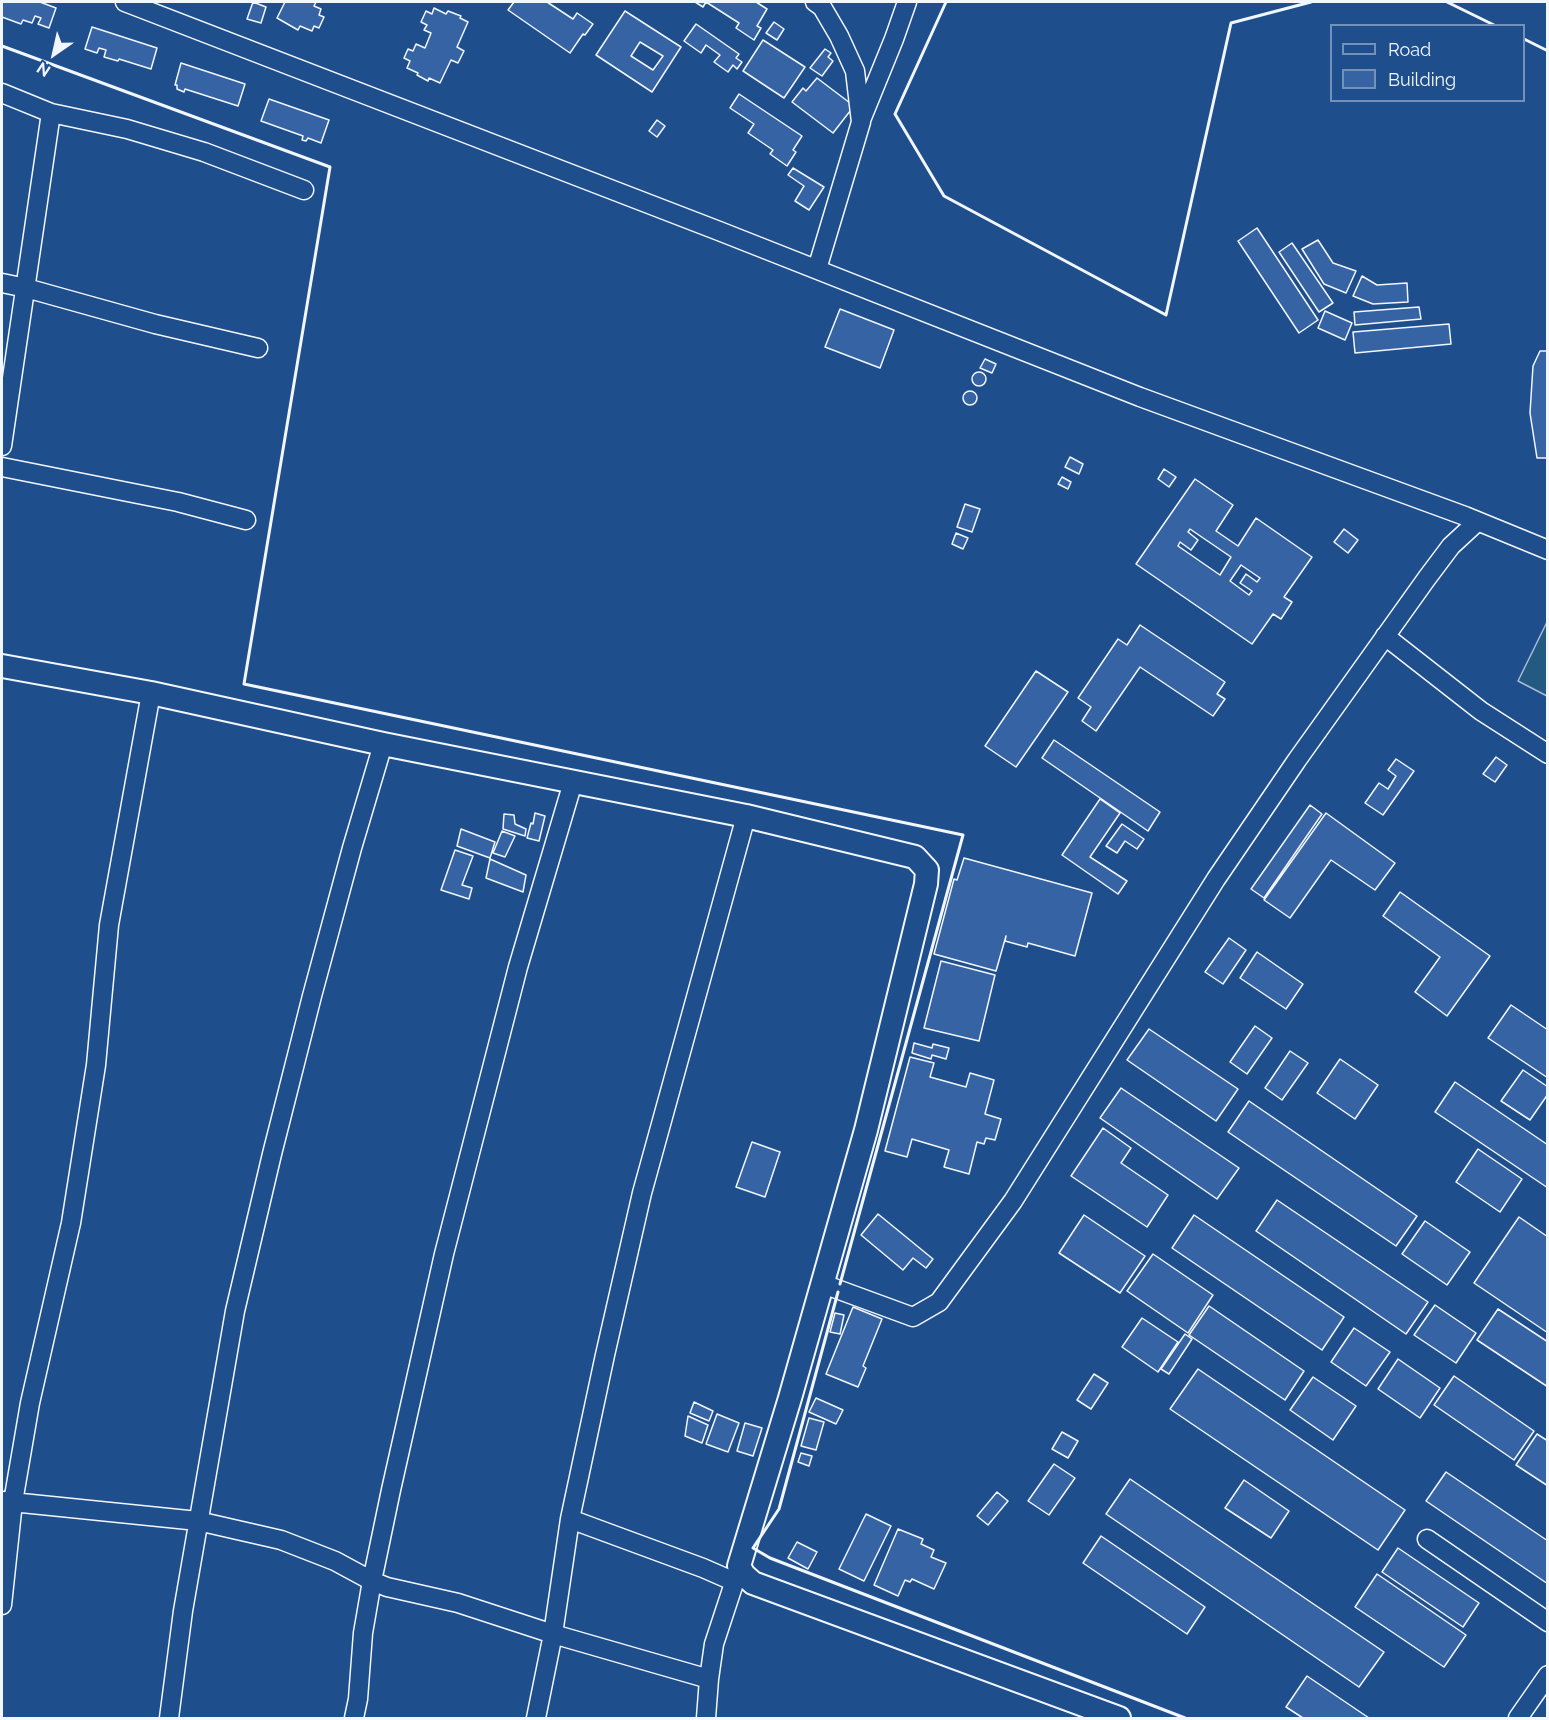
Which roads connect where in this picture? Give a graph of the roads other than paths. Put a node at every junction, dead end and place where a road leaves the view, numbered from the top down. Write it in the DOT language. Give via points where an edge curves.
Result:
graph roads {
  1 [pos="125,2"];
  2 [pos="815,2"];
  3 [pos="907,2"];
  4 [pos="2,93"];
  5 [pos="51,113"];
  6 [pos="861,122"];
  7 [pos="304,190"];
  8 [pos="817,269"];
  9 [pos="2,283"];
  10 [pos="26,288"];
  11 [pos="258,348"];
  12 [pos="2,446"];
  13 [pos="2,467"];
  14 [pos="246,520"];
  15 [pos="1477,522"];
  16 [pos="1548,550"];
  17 [pos="1385,636"];
  18 [pos="2,666"];
  19 [pos="151,693"];
  20 [pos="383,744"];
  21 [pos="1548,754"];
  22 [pos="573,782"];
  23 [pos="746,816"];
  24 [pos="823,1284"];
  25 [pos="7,1502"];
  26 [pos="570,1519"];
  27 [pos="198,1521"];
  28 [pos="1427,1539"];
  29 [pos="737,1574"];
  30 [pos="372,1581"];
  31 [pos="2,1605"];
  32 [pos="1548,1622"];
  33 [pos="553,1634"];
  34 [pos="1548,1675"];
  35 [pos="709,1679"];
  36 [pos="169,1719"];
  37 [pos="354,1719"];
  38 [pos="536,1719"];
  39 [pos="706,1719"];
  40 [pos="1119,1719"];
  41 [pos="1518,1719"];
  1 -- 8 [label="street"];
  2 -- 6 [label="street" via="839,36 855,71"];
  3 -- 6 [label="street"];
  4 -- 5 [label="street"];
  5 -- 7 [label="street" via="128,129 204,152"];
  5 -- 10 [label="street"];
  6 -- 8 [label="street"];
  8 -- 15 [label="street" via="1140,397"];
  9 -- 10 [label="street"];
  10 -- 11 [label="street"];
  10 -- 12 [label="street"];
  13 -- 14 [label="street" via="178,502"];
  15 -- 16 [label="street"];
  15 -- 17 [label="street" via="1451,546"];
  17 -- 21 [label="street" via="1481,711"];
  17 -- 24 [label="street" via="1216,879 1013,1201 939,1302 913,1317"];
  18 -- 19 [label="main road"];
  19 -- 20 [label="main road"];
  19 -- 25 [label="street" via="110,925 96,1065 71,1223"];
  20 -- 22 [label="main road"];
  20 -- 27 [label="street" via="266,1176 235,1311"];
  22 -- 23 [label="main road"];
  22 -- 30 [label="street" via="518,967 444,1254"];
  23 -- 24 [label="main road" via="915,856 927,870 866,1130"];
  23 -- 26 [label="street" via="642,1193"];
  24 -- 29 [label="main road"];
  25 -- 27 [label="street"];
  25 -- 31 [label="street"];
  26 -- 29 [label="street" via="703,1568"];
  26 -- 33 [label="street"];
  27 -- 30 [label="street" via="281,1540 335,1561"];
  27 -- 36 [label="street"];
  28 -- 32 [label="street"];
  29 -- 35 [label="street" via="714,1644"];
  29 -- 40 [label="main road"];
  30 -- 33 [label="street" via="458,1603"];
  30 -- 37 [label="street"];
  33 -- 35 [label="street"];
  33 -- 38 [label="street"];
  34 -- 41 [label="street"];
  35 -- 39 [label="street"];
}
